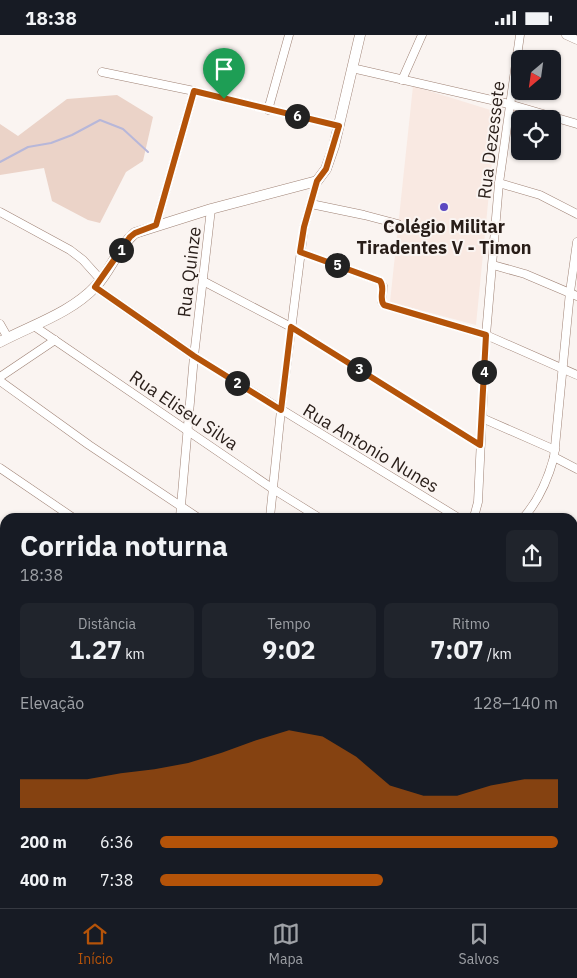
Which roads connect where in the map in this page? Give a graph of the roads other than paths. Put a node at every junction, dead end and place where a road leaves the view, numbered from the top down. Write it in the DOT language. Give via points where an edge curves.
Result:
graph roads {
  1 [pos="289,35"];
  2 [pos="360,35"];
  3 [pos="422,35"];
  4 [pos="520,35"];
  5 [pos="566,35"];
  6 [pos="577,40"];
  7 [pos="352,68"];
  8 [pos="102,72"];
  9 [pos="402,80"];
  10 [pos="194,91"];
  11 [pos="510,104"];
  12 [pos="268,110"];
  13 [pos="577,124"];
  14 [pos="339,126"];
  15 [pos="317,181"];
  16 [pos="499,183"];
  17 [pos="311,204"];
  18 [pos="211,209"];
  19 [pos="0,211"];
  20 [pos="577,215"];
  21 [pos="398,224"];
  22 [pos="156,225"];
  23 [pos="577,242"];
  24 [pos="300,252"];
  25 [pos="493,265"];
  26 [pos="203,281"];
  27 [pos="98,283"];
  28 [pos="574,294"];
  29 [pos="0,324"];
  30 [pos="34,326"];
  31 [pos="291,327"];
  32 [pos="486,335"];
  33 [pos="4,340"];
  34 [pos="55,341"];
  35 [pos="194,356"];
  36 [pos="563,368"];
  37 [pos="577,375"];
  38 [pos="0,377"];
  39 [pos="0,381"];
  40 [pos="281,410"];
  41 [pos="482,418"];
  42 [pos="187,429"];
  43 [pos="480,445"];
  44 [pos="554,454"];
  45 [pos="0,468"];
  46 [pos="577,469"];
  47 [pos="273,489"];
  48 [pos="181,506"];
  49 [pos="66,513"];
  50 [pos="180,513"];
  51 [pos="191,513"];
  52 [pos="270,513"];
  53 [pos="312,513"];
  54 [pos="450,513"];
  55 [pos="475,513"];
  56 [pos="527,513"];
  1 -- 12 [label="street"];
  2 -- 7 [label="main road"];
  3 -- 9 [label="street"];
  4 -- 11 [label="street, Rua Dezessete"];
  5 -- 6 [label="street"];
  7 -- 9 [label="street"];
  7 -- 14 [label="main road"];
  8 -- 10 [label="street"];
  9 -- 11 [label="street"];
  10 -- 12 [label="street"];
  10 -- 22 [label="street"];
  11 -- 13 [label="street"];
  11 -- 16 [label="street, Rua Dezessete"];
  12 -- 14 [label="street"];
  14 -- 15 [label="main road" via="326,169"];
  15 -- 17 [label="street"];
  15 -- 18 [label="main road"];
  16 -- 20 [label="street" via="540,195"];
  16 -- 25 [label="street, Rua Dezessete"];
  17 -- 21 [label="street"];
  17 -- 24 [label="street"];
  18 -- 22 [label="main road"];
  18 -- 26 [label="street, Rua Quinze"];
  19 -- 27 [label="street, Rua Antonio Nunes" via="70,250 83,260"];
  22 -- 27 [label="main road" via="130,237"];
  23 -- 28 [label="street"];
  24 -- 31 [label="street"];
  24 -- 32 [label="street" via="380,281 384,305"];
  25 -- 28 [label="street"];
  25 -- 32 [label="street, Rua Dezessete"];
  26 -- 31 [label="street"];
  26 -- 35 [label="street, Rua Quinze"];
  27 -- 30 [label="main road" via="73,304"];
  27 -- 35 [label="street, Rua Antonio Nunes"];
  28 -- 36 [label="street"];
  29 -- 33 [label="street"];
  30 -- 33 [label="main road"];
  30 -- 34 [label="street, Rua Eliseu Silva"];
  31 -- 40 [label="street"];
  31 -- 43 [label="street"];
  32 -- 36 [label="street"];
  32 -- 41 [label="street, Rua Dezessete"];
  34 -- 38 [label="street"];
  34 -- 42 [label="street, Rua Eliseu Silva"];
  35 -- 40 [label="street, Rua Antonio Nunes"];
  35 -- 42 [label="street, Rua Quinze"];
  36 -- 37 [label="street"];
  36 -- 44 [label="street"];
  39 -- 48 [label="street" via="88,445"];
  40 -- 47 [label="street"];
  40 -- 54 [label="street, Rua Antonio Nunes"];
  41 -- 43 [label="street, Rua Dezessete"];
  41 -- 44 [label="street"];
  42 -- 47 [label="street, Rua Eliseu Silva"];
  42 -- 48 [label="street, Rua Quinze"];
  43 -- 55 [label="street, Rua Dezessete"];
  44 -- 46 [label="street"];
  44 -- 56 [label="street" via="549,474"];
  45 -- 49 [label="street"];
  47 -- 52 [label="street"];
  47 -- 53 [label="street, Rua Eliseu Silva"];
  48 -- 50 [label="street, Rua Quinze"];
  48 -- 51 [label="street"];
}
